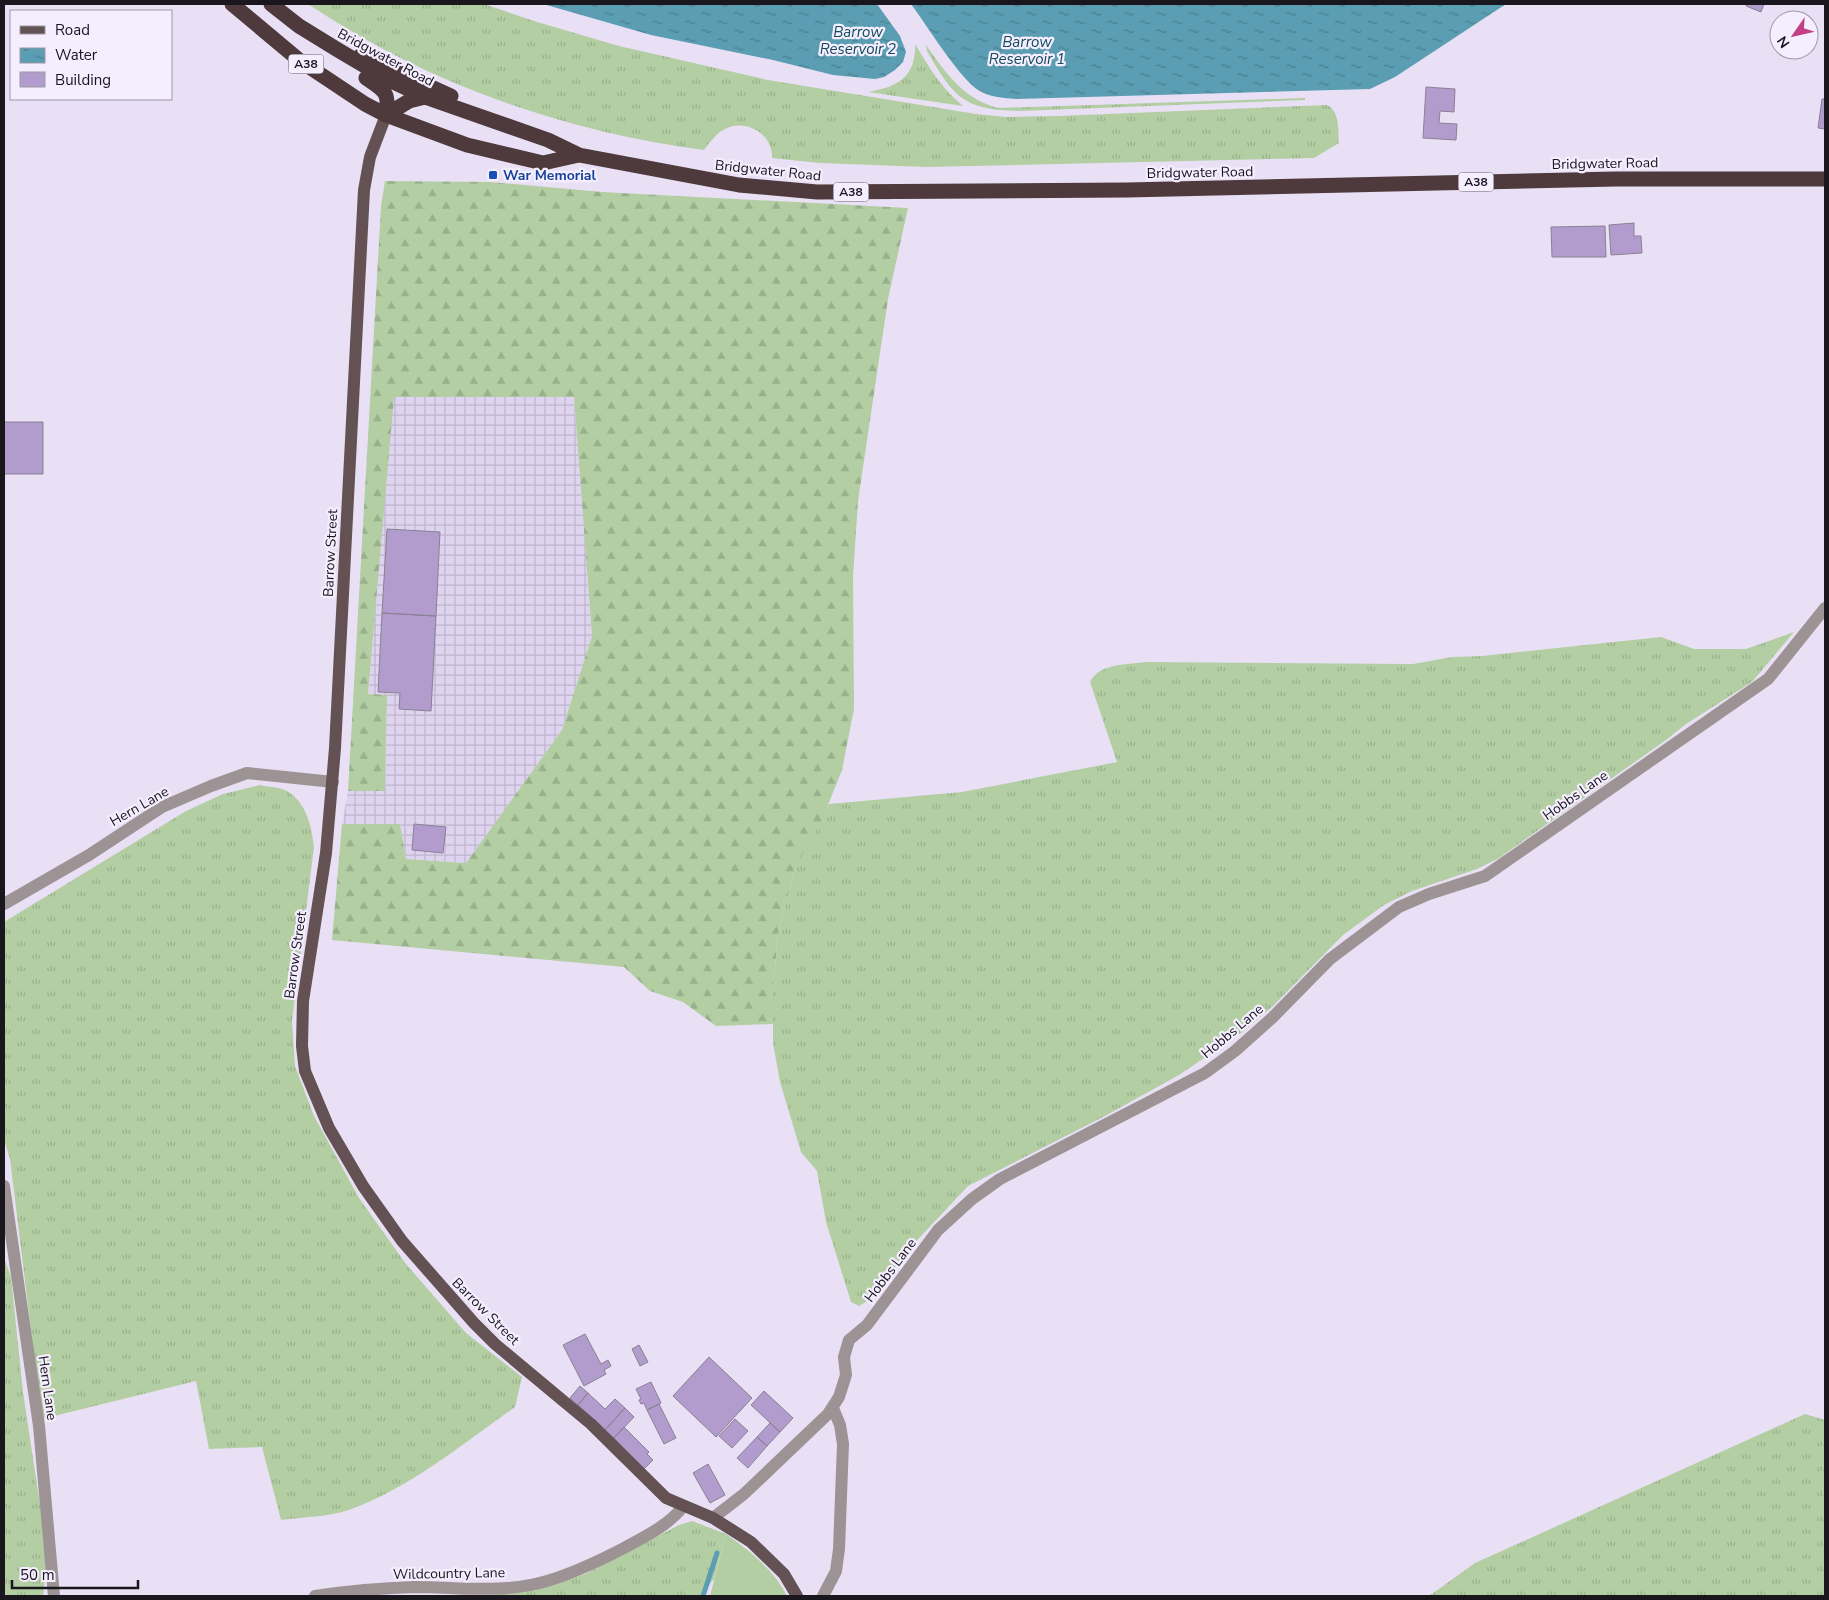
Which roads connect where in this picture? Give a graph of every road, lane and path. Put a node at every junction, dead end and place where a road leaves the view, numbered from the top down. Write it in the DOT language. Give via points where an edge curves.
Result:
graph roads {
  1 [pos="232,4"];
  2 [pos="271,4"];
  3 [pos="338,50"];
  4 [pos="425,97"];
  5 [pos="386,115"];
  6 [pos="548,140"];
  7 [pos="579,155"];
  8 [pos="1825,179"];
  9 [pos="1825,608"];
  10 [pos="333,782"];
  11 [pos="4,904"];
  12 [pos="4,1186"];
  13 [pos="833,1408"];
  14 [pos="683,1507"];
  15 [pos="712,1518"];
  16 [pos="54,1596"];
  17 [pos="316,1596"];
  18 [pos="797,1596"];
  19 [pos="823,1596"];
  1 -- 5 [label="highway, Bridgwater Road / A38" via="299,60"];
  2 -- 3 [label="highway, Bridgwater Road / A38" via="298,26"];
  3 -- 4 [label="highway, Bridgwater Road / A38"];
  3 -- 5 [label="highway" via="362,75 382,88 388,100"];
  3 -- 6 [label="highway" via="366,55 431,88 527,125"];
  4 -- 5 [label="highway"];
  4 -- 6 [label="highway, Bridgwater Road / A38"];
  5 -- 7 [label="highway, Bridgwater Road / A38" via="467,145 543,163"];
  5 -- 10 [label="main road, Barrow Street" via="370,157 364,190"];
  6 -- 7 [label="highway, Bridgwater Road / A38"];
  7 -- 8 [label="highway, Bridgwater Road / A38" via="739,185 817,192 1127,190 1607,179"];
  9 -- 13 [label="street, Hobbs Lane" via="1768,679 1485,876 1399,907 1330,960 1272,1018 1205,1073 1000,1179 972,1199 938,1230 867,1325 849,1340 844,1357 846,1375 840,1398"];
  10 -- 11 [label="street, Hern Lane" via="247,773 210,786 162,807"];
  10 -- 14 [label="main road, Barrow Street" via="326,854 303,1001 302,1046 305,1070 330,1128 387,1221 474,1324 591,1424 666,1498"];
  12 -- 16 [label="street, Hern Lane" via="39,1426"];
  13 -- 15 [label="street, Hobbs Lane" via="774,1466"];
  13 -- 19 [label="street" via="843,1444 839,1549 836,1571"];
  14 -- 15 [label="main road, Barrow Street"];
  14 -- 17 [label="street, Wildcountry Lane" via="672,1521 636,1541 585,1568 546,1582 490,1590 414,1587"];
  15 -- 18 [label="main road, Barrow Street" via="770,1559"];
}
